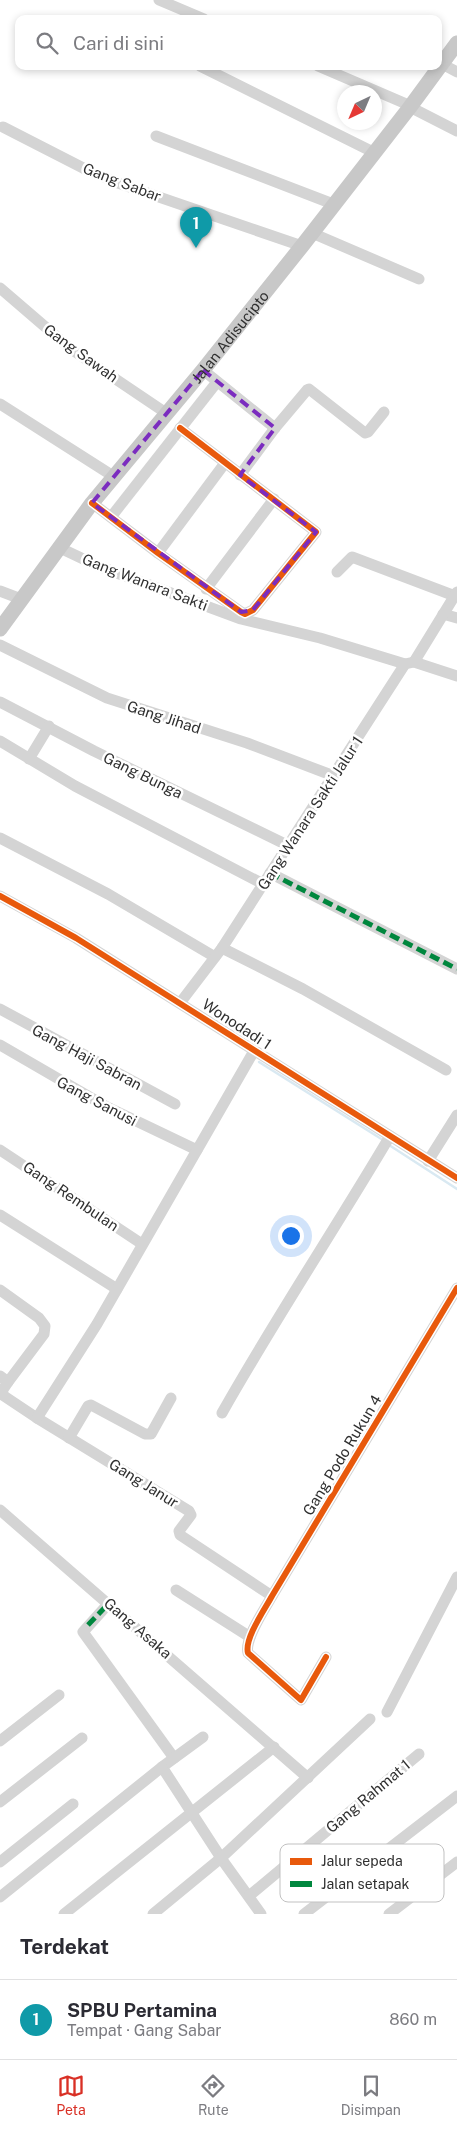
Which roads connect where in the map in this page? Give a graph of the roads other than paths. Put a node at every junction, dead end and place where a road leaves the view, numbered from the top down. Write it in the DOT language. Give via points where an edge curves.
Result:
graph roads {
  1 [pos="158,0"];
  2 [pos="194,15"];
  3 [pos="457,43"];
  4 [pos="442,64"];
  5 [pos="208,70"];
  6 [pos="327,70"];
  7 [pos="438,70"];
  8 [pos="457,72"];
  9 [pos="411,106"];
  10 [pos="3,127"];
  11 [pos="457,131"];
  12 [pos="156,136"];
  13 [pos="375,153"];
  14 [pos="333,204"];
  15 [pos="312,233"];
  16 [pos="302,246"];
  17 [pos="419,278"];
  18 [pos="0,288"];
  19 [pos="203,370"];
  20 [pos="217,382"];
  21 [pos="0,404"];
  22 [pos="384,412"];
  23 [pos="166,413"];
  24 [pos="180,428"];
  25 [pos="275,428"];
  26 [pos="225,463"];
  27 [pos="240,475"];
  28 [pos="113,476"];
  29 [pos="274,499"];
  30 [pos="92,503"];
  31 [pos="111,517"];
  32 [pos="58,547"];
  33 [pos="158,553"];
  34 [pos="336,572"];
  35 [pos="206,589"];
  36 [pos="0,591"];
  37 [pos="456,594"];
  38 [pos="21,599"];
  39 [pos="443,614"];
  40 [pos="457,618"];
  41 [pos="0,629"];
  42 [pos="0,645"];
  43 [pos="409,663"];
  44 [pos="457,676"];
  45 [pos="0,702"];
  46 [pos="49,726"];
  47 [pos="0,741"];
  48 [pos="29,759"];
  49 [pos="334,776"];
  50 [pos="0,838"];
  51 [pos="287,845"];
  52 [pos="270,873"];
  53 [pos="263,884"];
  54 [pos="0,896"];
  55 [pos="218,952"];
  56 [pos="457,969"];
  57 [pos="180,1003"];
  58 [pos="0,1009"];
  59 [pos="0,1045"];
  60 [pos="254,1051"];
  61 [pos="446,1070"];
  62 [pos="175,1104"];
  63 [pos="457,1115"];
  64 [pos="390,1136"];
  65 [pos="0,1150"];
  66 [pos="197,1150"];
  67 [pos="428,1160"];
  68 [pos="457,1178"];
  69 [pos="0,1216"];
  70 [pos="142,1244"];
  71 [pos="457,1288"];
  72 [pos="117,1289"];
  73 [pos="0,1290"];
  74 [pos="4,1379"];
  75 [pos="171,1398"];
  76 [pos="222,1413"];
  77 [pos="37,1418"];
  78 [pos="69,1438"];
  79 [pos="0,1510"];
  80 [pos="457,1578"];
  81 [pos="176,1590"];
  82 [pos="272,1596"];
  83 [pos="109,1604"];
  84 [pos="250,1637"];
  85 [pos="326,1658"];
  86 [pos="59,1695"];
  87 [pos="386,1712"];
  88 [pos="370,1719"];
  89 [pos="203,1737"];
  90 [pos="82,1738"];
  91 [pos="0,1741"];
  92 [pos="274,1748"];
  93 [pos="419,1754"];
  94 [pos="174,1758"];
  95 [pos="162,1767"];
  96 [pos="308,1778"];
  97 [pos="457,1796"];
  98 [pos="0,1802"];
  99 [pos="72,1804"];
  100 [pos="192,1811"];
  101 [pos="311,1844"];
  102 [pos="395,1844"];
  103 [pos="221,1858"];
  104 [pos="0,1862"];
  105 [pos="457,1862"];
  106 [pos="280,1870"];
  107 [pos="444,1872"];
  108 [pos="249,1896"];
  109 [pos="0,1897"];
  110 [pos="320,1902"];
  111 [pos="405,1902"];
  112 [pos="64,1914"];
  113 [pos="153,1914"];
  114 [pos="260,1914"];
  115 [pos="304,1914"];
  116 [pos="389,1914"];
  1 -- 2 [label="street"];
  3 -- 4 [label="main road, Jalan Adisucipto"];
  4 -- 8 [label="street"];
  5 -- 13 [label="street"];
  6 -- 9 [label="street"];
  7 -- 9 [label="main road, Jalan Adisucipto"];
  9 -- 11 [label="street"];
  9 -- 13 [label="main road, Jalan Adisucipto"];
  10 -- 16 [label="street, Gang Sabar" via="118,183"];
  12 -- 14 [label="street"];
  13 -- 14 [label="main road, Jalan Adisucipto"];
  14 -- 15 [label="main road, Jalan Adisucipto"];
  15 -- 16 [label="main road, Jalan Adisucipto"];
  15 -- 17 [label="street"];
  16 -- 19 [label="main road, Jalan Adisucipto"];
  18 -- 23 [label="street, Gang Sawah" via="71,349"];
  19 -- 20 [label="street"];
  19 -- 23 [label="main road, Jalan Adisucipto"];
  20 -- 24 [label="street"];
  20 -- 25 [label="street"];
  21 -- 28 [label="street"];
  22 -- 25 [label="street" via="365,433 309,389"];
  23 -- 28 [label="main road, Jalan Adisucipto"];
  24 -- 26 [label="street"];
  24 -- 31 [label="street"];
  25 -- 27 [label="street"];
  26 -- 27 [label="street"];
  26 -- 33 [label="street"];
  27 -- 29 [label="street"];
  28 -- 30 [label="main road, Jalan Adisucipto"];
  29 -- 35 [label="street"];
  29 -- 35 [label="street" via="316,533 250,612 243,614"];
  30 -- 31 [label="street"];
  30 -- 32 [label="main road, Jalan Adisucipto"];
  31 -- 33 [label="street"];
  32 -- 38 [label="main road, Jalan Adisucipto"];
  32 -- 43 [label="street, Gang Wanara Sakti" via="98,566 241,618"];
  33 -- 35 [label="street"];
  34 -- 37 [label="street" via="352,557"];
  36 -- 38 [label="street"];
  37 -- 39 [label="street, Gang Wanara Sakti Jalur 1"];
  38 -- 41 [label="main road, Jalan Adisucipto"];
  39 -- 40 [label="street"];
  39 -- 43 [label="street, Gang Wanara Sakti Jalur 1"];
  42 -- 49 [label="street, Gang Jihad" via="107,698 247,743"];
  43 -- 44 [label="street"];
  43 -- 49 [label="street, Gang Wanara Sakti Jalur 1"];
  45 -- 46 [label="street, Gang Bunga"];
  46 -- 48 [label="street"];
  46 -- 51 [label="street, Gang Bunga"];
  47 -- 48 [label="street"];
  48 -- 53 [label="street"];
  49 -- 51 [label="street, Gang Wanara Sakti Jalur 1"];
  50 -- 55 [label="street"];
  51 -- 52 [label="street, Gang Wanara Sakti Jalur 1"];
  52 -- 53 [label="street, Gang Wanara Sakti Jalur 1"];
  52 -- 56 [label="street"];
  53 -- 55 [label="street, Gang Wanara Sakti Jalur 1"];
  54 -- 57 [label="street, Wonodadi 1" via="76,938"];
  55 -- 57 [label="street, Gang Wanara Sakti Jalur 1"];
  55 -- 61 [label="street" via="318,998"];
  57 -- 60 [label="street, Wonodadi 1"];
  58 -- 62 [label="street, Gang Haji Sabran"];
  59 -- 66 [label="street, Gang Sanusi" via="107,1107"];
  60 -- 64 [label="street, Wonodadi 1"];
  60 -- 66 [label="street"];
  63 -- 67 [label="street"];
  64 -- 67 [label="street, Wonodadi 1"];
  64 -- 76 [label="street" via="263,1340"];
  65 -- 70 [label="street, Gang Rembulan"];
  66 -- 70 [label="street"];
  67 -- 68 [label="street, Wonodadi 1"];
  69 -- 72 [label="street"];
  70 -- 72 [label="street"];
  71 -- 82 [label="street, Gang Podo Rukun 4"];
  72 -- 77 [label="street"];
  73 -- 74 [label="street" via="45,1326 44,1334"];
  74 -- 77 [label="street, Gang Janur" via="2,1394"];
  75 -- 78 [label="street" via="151,1434 145,1434 91,1405"];
  77 -- 78 [label="street, Gang Janur"];
  78 -- 82 [label="street, Gang Janur" via="189,1512 191,1515 180,1534"];
  79 -- 83 [label="street, Gang Asaka"];
  80 -- 87 [label="street"];
  81 -- 84 [label="street"];
  82 -- 84 [label="street, Gang Podo Rukun 4"];
  83 -- 92 [label="street, Gang Asaka"];
  83 -- 94 [label="street" via="83,1632"];
  84 -- 85 [label="street" via="248,1653 301,1700"];
  86 -- 91 [label="street"];
  88 -- 96 [label="street"];
  89 -- 94 [label="street"];
  90 -- 98 [label="street"];
  92 -- 96 [label="street, Gang Asaka"];
  92 -- 100 [label="street"];
  93 -- 101 [label="street, Gang Rahmat 1"];
  94 -- 95 [label="street"];
  95 -- 100 [label="street"];
  95 -- 109 [label="street"];
  96 -- 103 [label="street"];
  97 -- 102 [label="street"];
  99 -- 104 [label="street"];
  100 -- 103 [label="street"];
  100 -- 112 [label="street"];
  103 -- 108 [label="street"];
  103 -- 113 [label="street"];
  105 -- 107 [label="street"];
  106 -- 108 [label="street, Gang Rahmat 1"];
  108 -- 114 [label="street"];
  110 -- 115 [label="street"];
  111 -- 116 [label="street"];
}
